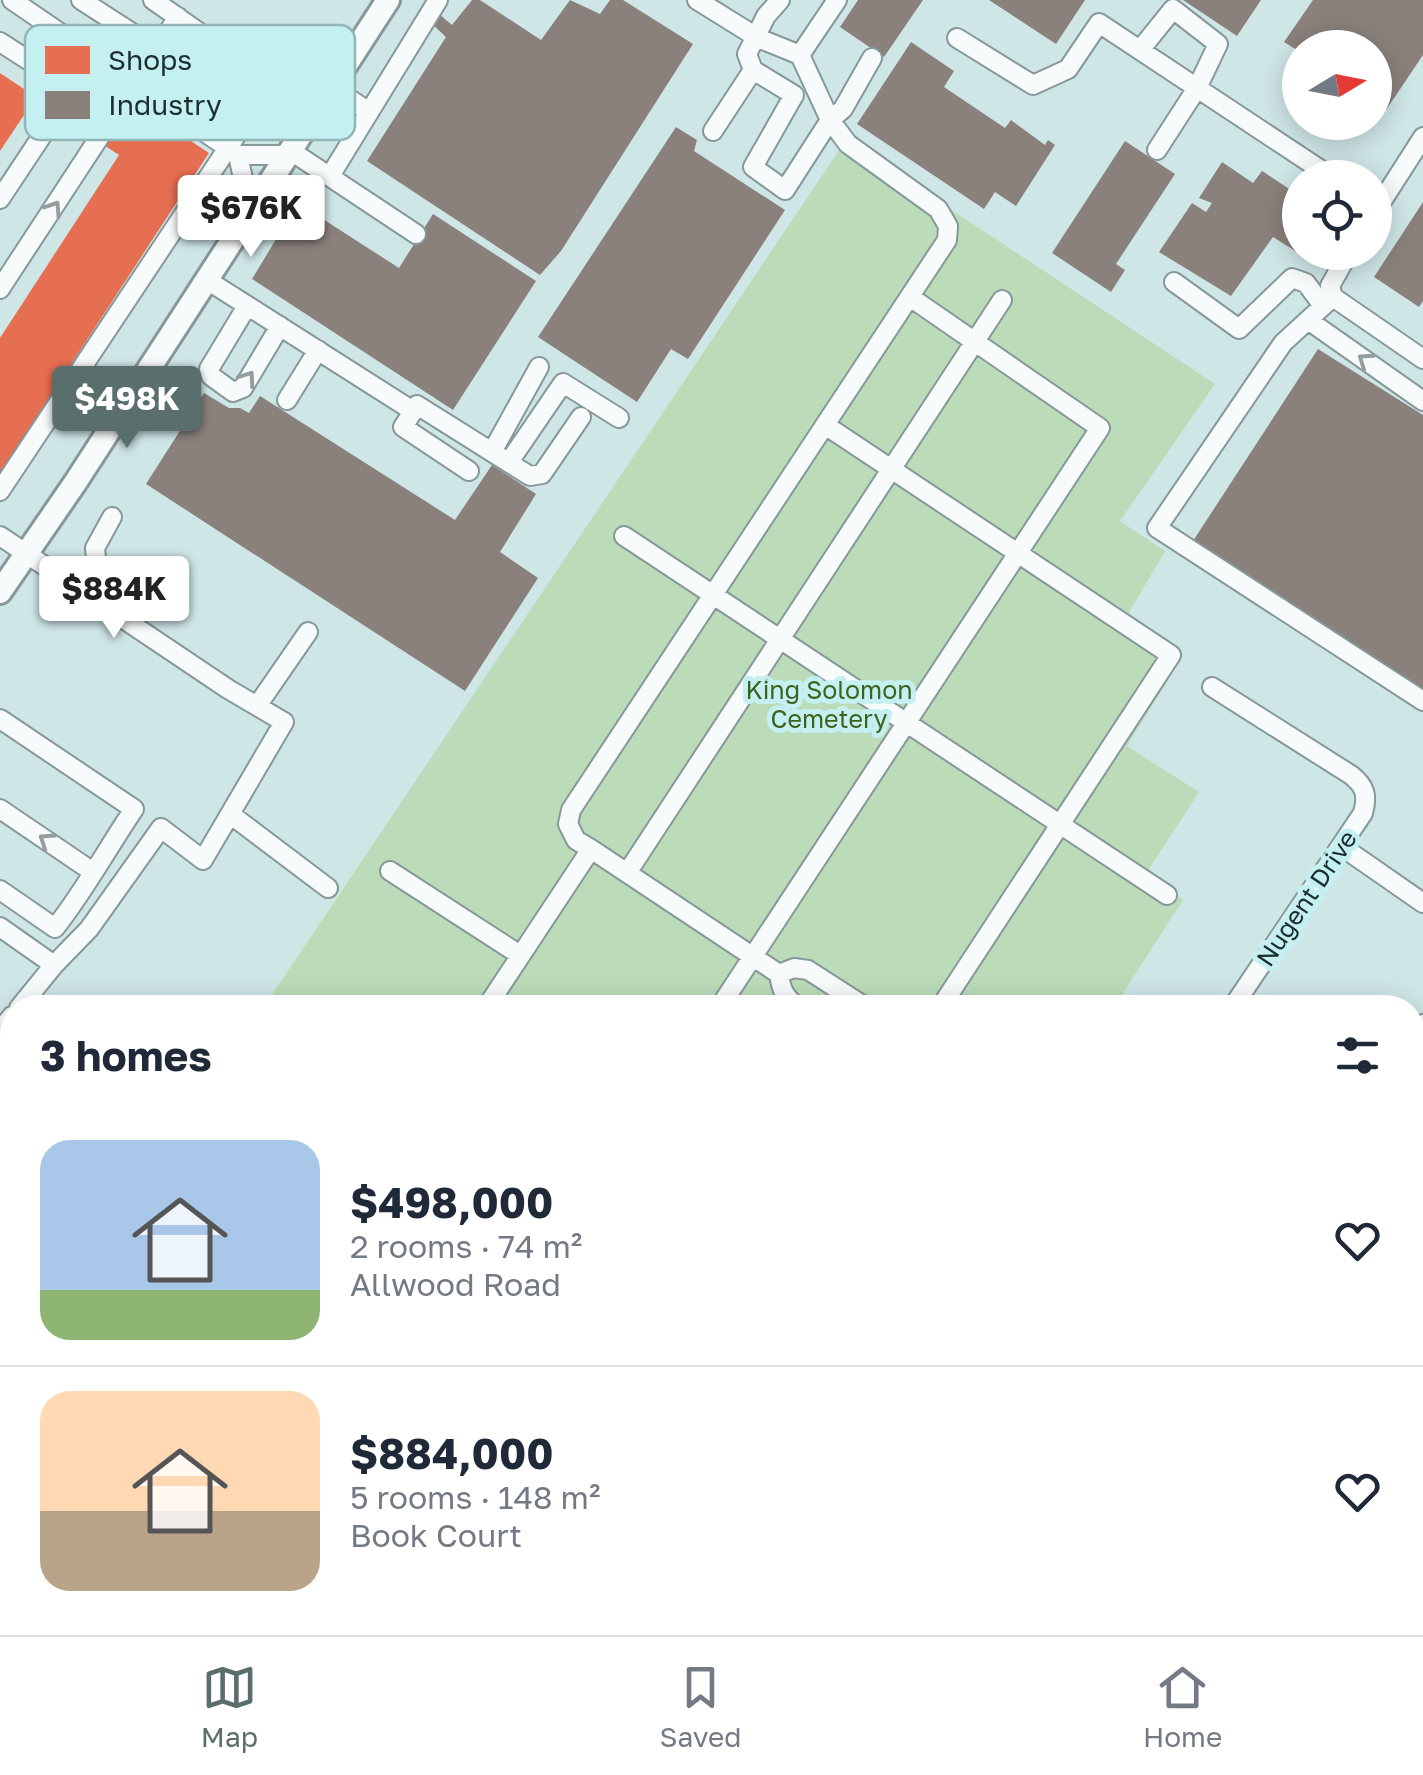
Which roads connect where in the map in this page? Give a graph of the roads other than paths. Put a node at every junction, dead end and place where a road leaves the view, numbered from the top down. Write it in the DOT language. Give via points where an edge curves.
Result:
graph roads {
  1 [pos="12,0"];
  2 [pos="81,0"];
  3 [pos="154,0"];
  4 [pos="388,0"];
  5 [pos="438,0"];
  6 [pos="697,0"];
  7 [pos="780,0"];
  8 [pos="837,0"];
  9 [pos="178,17"];
  10 [pos="50,25"];
  11 [pos="120,25"];
  12 [pos="173,25"];
  13 [pos="189,25"];
  14 [pos="758,38"];
  15 [pos="957,38"];
  16 [pos="0,42"];
  17 [pos="1140,50"];
  18 [pos="355,51"];
  19 [pos="800,55"];
  20 [pos="25,58"];
  21 [pos="872,58"];
  22 [pos="753,70"];
  23 [pos="1198,88"];
  24 [pos="355,103"];
  25 [pos="369,112"];
  26 [pos="830,120"];
  27 [pos="713,131"];
  28 [pos="355,135"];
  29 [pos="1423,138"];
  30 [pos="39,140"];
  31 [pos="99,140"];
  32 [pos="216,140"];
  33 [pos="238,140"];
  34 [pos="297,140"];
  35 [pos="352,140"];
  36 [pos="1158,150"];
  37 [pos="232,151"];
  38 [pos="289,153"];
  39 [pos="1306,160"];
  40 [pos="330,176"];
  41 [pos="1392,184"];
  42 [pos="0,199"];
  43 [pos="250,212"];
  44 [pos="416,234"];
  45 [pos="1339,270"];
  46 [pos="207,280"];
  47 [pos="1174,282"];
  48 [pos="0,290"];
  49 [pos="910,297"];
  50 [pos="1002,300"];
  51 [pos="1334,304"];
  52 [pos="247,306"];
  53 [pos="1308,320"];
  54 [pos="280,326"];
  55 [pos="976,342"];
  56 [pos="318,350"];
  57 [pos="1423,359"];
  58 [pos="540,368"];
  59 [pos="286,400"];
  60 [pos="1423,401"];
  61 [pos="413,411"];
  62 [pos="581,416"];
  63 [pos="618,418"];
  64 [pos="826,425"];
  65 [pos="492,452"];
  66 [pos="509,462"];
  67 [pos="892,469"];
  68 [pos="469,470"];
  69 [pos="0,491"];
  70 [pos="112,517"];
  71 [pos="0,536"];
  72 [pos="624,536"];
  73 [pos="26,554"];
  74 [pos="1019,554"];
  75 [pos="0,592"];
  76 [pos="84,592"];
  77 [pos="713,596"];
  78 [pos="308,632"];
  79 [pos="778,639"];
  80 [pos="1212,687"];
  81 [pos="1423,702"];
  82 [pos="257,706"];
  83 [pos="0,719"];
  84 [pos="907,723"];
  85 [pos="0,809"];
  86 [pos="230,814"];
  87 [pos="1060,824"];
  88 [pos="1341,846"];
  89 [pos="591,849"];
  90 [pos="390,871"];
  91 [pos="93,872"];
  92 [pos="626,873"];
  93 [pos="328,888"];
  94 [pos="0,890"];
  95 [pos="1167,895"];
  96 [pos="1423,902"];
  97 [pos="0,927"];
  98 [pos="520,955"];
  99 [pos="752,955"];
  100 [pos="54,965"];
  101 [pos="779,974"];
  102 [pos="30,995"];
  103 [pos="494,995"];
  104 [pos="726,995"];
  105 [pos="785,995"];
  106 [pos="846,995"];
  107 [pos="948,995"];
  108 [pos="1241,995"];
  1 -- 10 [label="street"];
  2 -- 11 [label="street"];
  3 -- 9 [label="street"];
  4 -- 18 [label="main road"];
  5 -- 25 [label="street"];
  6 -- 14 [label="street"];
  7 -- 14 [label="street"];
  8 -- 19 [label="street"];
  9 -- 12 [label="street"];
  9 -- 13 [label="street"];
  14 -- 19 [label="street"];
  14 -- 22 [label="street" via="748,54"];
  15 -- 17 [label="street" via="1033,85 1068,69 1099,24"];
  16 -- 20 [label="street"];
  17 -- 23 [label="street"];
  17 -- 23 [label="street" via="1172,9 1218,44"];
  19 -- 26 [label="street"];
  21 -- 26 [label="street"];
  22 -- 26 [label="street" via="794,94 752,168 778,186 785,190"];
  22 -- 27 [label="street"];
  23 -- 36 [label="street"];
  23 -- 39 [label="street"];
  24 -- 25 [label="street"];
  25 -- 28 [label="street"];
  26 -- 49 [label="street" via="848,144 938,209 948,226 948,240"];
  29 -- 41 [label="street"];
  30 -- 42 [label="street"];
  48 -- 31 [label="street, one-way"];
  32 -- 37 [label="street"];
  33 -- 37 [label="street"];
  34 -- 38 [label="main road"];
  35 -- 40 [label="street"];
  37 -- 38 [label="street"];
  37 -- 43 [label="street"];
  37 -- 69 [label="street"];
  38 -- 40 [label="street"];
  38 -- 43 [label="main road"];
  40 -- 44 [label="street"];
  43 -- 46 [label="main road"];
  45 -- 51 [label="street" via="1330,286"];
  46 -- 52 [label="street"];
  46 -- 73 [label="main road"];
  47 -- 51 [label="street" via="1239,329 1292,278"];
  49 -- 55 [label="street"];
  49 -- 64 [label="street"];
  50 -- 55 [label="street"];
  51 -- 53 [label="street"];
  51 -- 57 [label="street"];
  52 -- 54 [label="street"];
  52 -- 54 [label="street, one-way" via="209,369 233,392 243,388"];
  60 -- 53 [label="street, one-way"];
  53 -- 81 [label="street" via="1283,342 1157,528"];
  54 -- 56 [label="street"];
  55 -- 67 [label="street"];
  55 -- 74 [label="street" via="1100,428"];
  56 -- 59 [label="street"];
  56 -- 61 [label="street"];
  58 -- 65 [label="street"];
  61 -- 65 [label="street" via="417,404"];
  61 -- 68 [label="street" via="403,427"];
  62 -- 66 [label="street" via="542,474 530,476"];
  63 -- 66 [label="street" via="563,383"];
  64 -- 67 [label="street"];
  64 -- 77 [label="street"];
  65 -- 66 [label="street"];
  67 -- 74 [label="street"];
  67 -- 79 [label="street"];
  70 -- 76 [label="street" via="95,548 97,569"];
  71 -- 73 [label="street"];
  72 -- 77 [label="street"];
  73 -- 75 [label="main road"];
  73 -- 76 [label="street"];
  74 -- 84 [label="street"];
  74 -- 87 [label="street" via="1171,655"];
  76 -- 82 [label="street"];
  77 -- 79 [label="street"];
  77 -- 89 [label="street" via="571,810 568,824 576,840"];
  78 -- 82 [label="street"];
  79 -- 84 [label="street"];
  79 -- 92 [label="street"];
  80 -- 88 [label="street, Nugent Drive" via="1365,788 1363,813"];
  82 -- 86 [label="street" via="284,722"];
  83 -- 91 [label="street" via="134,810"];
  84 -- 87 [label="street"];
  84 -- 99 [label="street"];
  91 -- 85 [label="street, one-way"];
  86 -- 93 [label="street"];
  86 -- 100 [label="street" via="203,860 161,828 89,929"];
  87 -- 95 [label="street"];
  87 -- 107 [label="street"];
  88 -- 96 [label="street"];
  88 -- 108 [label="street, Nugent Drive"];
  89 -- 92 [label="street"];
  89 -- 98 [label="street"];
  90 -- 98 [label="street"];
  91 -- 94 [label="street" via="55,928"];
  92 -- 99 [label="street"];
  97 -- 100 [label="street"];
  98 -- 103 [label="street"];
  99 -- 101 [label="street"];
  99 -- 104 [label="street"];
  100 -- 102 [label="street"];
  101 -- 105 [label="street"];
  101 -- 106 [label="street" via="808,970"];
}
